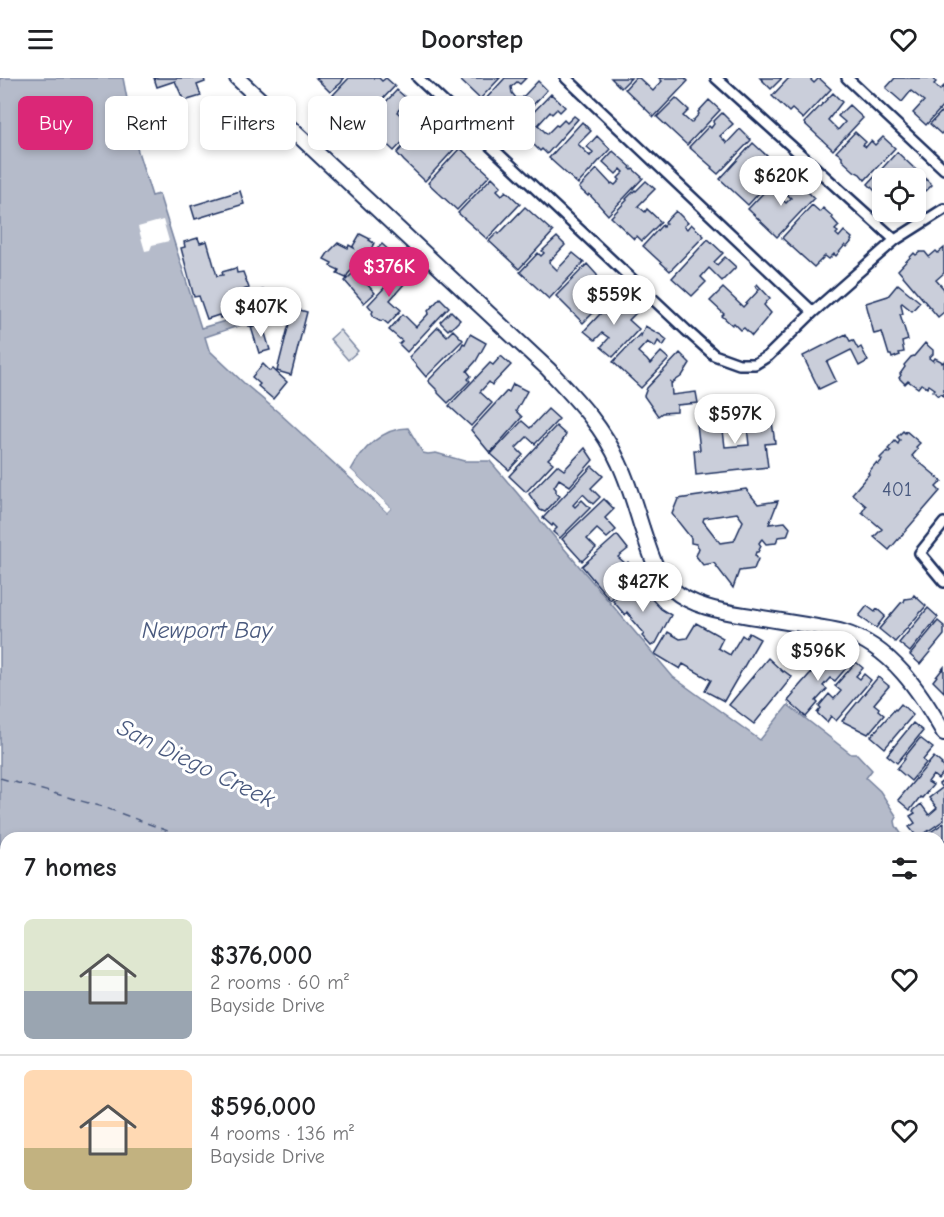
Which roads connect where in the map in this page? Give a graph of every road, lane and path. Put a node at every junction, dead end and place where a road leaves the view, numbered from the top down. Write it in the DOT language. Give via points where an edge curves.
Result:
graph roads {
  1 [pos="237,78"];
  2 [pos="418,78"];
  3 [pos="566,78"];
  4 [pos="716,78"];
  5 [pos="847,78"];
  6 [pos="944,169"];
  7 [pos="944,209"];
  8 [pos="894,240"];
  9 [pos="813,312"];
  10 [pos="944,523"];
  11 [pos="944,582"];
  12 [pos="944,733"];
  1 -- 12 [label="main road" via="548,369 583,407 618,460 652,558 670,588 705,607 843,632 863,640 883,653 908,679"];
  2 -- 9 [label="street" via="714,355 739,364 755,364"];
  3 -- 9 [label="street"];
  4 -- 8 [label="street"];
  5 -- 6 [label="street"];
  7 -- 8 [label="street"];
  8 -- 9 [label="street"];
  10 -- 11 [label="street" via="920,553"];
}
